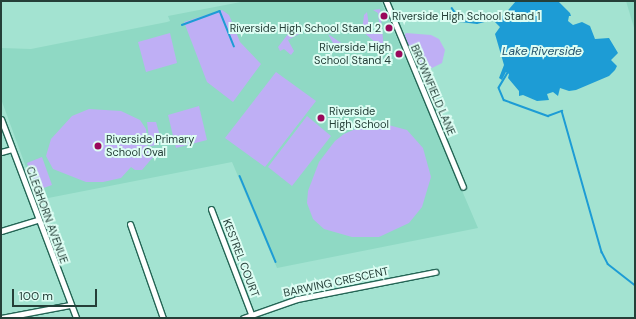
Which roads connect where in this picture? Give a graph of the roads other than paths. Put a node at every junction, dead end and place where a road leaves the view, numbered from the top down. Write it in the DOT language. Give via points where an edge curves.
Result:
graph roads {
  1 [pos="386,1"];
  2 [pos="1,119"];
  3 [pos="12,149"];
  4 [pos="1,152"];
  5 [pos="463,187"];
  6 [pos="211,209"];
  7 [pos="38,220"];
  8 [pos="130,224"];
  9 [pos="1,231"];
  10 [pos="435,272"];
  11 [pos="70,305"];
  12 [pos="252,314"];
  13 [pos="1,318"];
  14 [pos="76,318"];
  15 [pos="163,318"];
  16 [pos="243,318"];
  1 -- 5 [label="street, BROWNFIELD LANE"];
  2 -- 3 [label="street, CLEGHORN AVENUE"];
  3 -- 4 [label="street"];
  3 -- 7 [label="street, CLEGHORN AVENUE"];
  6 -- 12 [label="street, KESTREL COURT"];
  7 -- 9 [label="street"];
  7 -- 11 [label="street, CLEGHORN AVENUE"];
  8 -- 15 [label="street"];
  10 -- 12 [label="street, BARWING CRESCENT" via="297,299"];
  11 -- 13 [label="street"];
  11 -- 14 [label="street, CLEGHORN AVENUE"];
  12 -- 16 [label="street, BARWING CRESCENT"];
}
